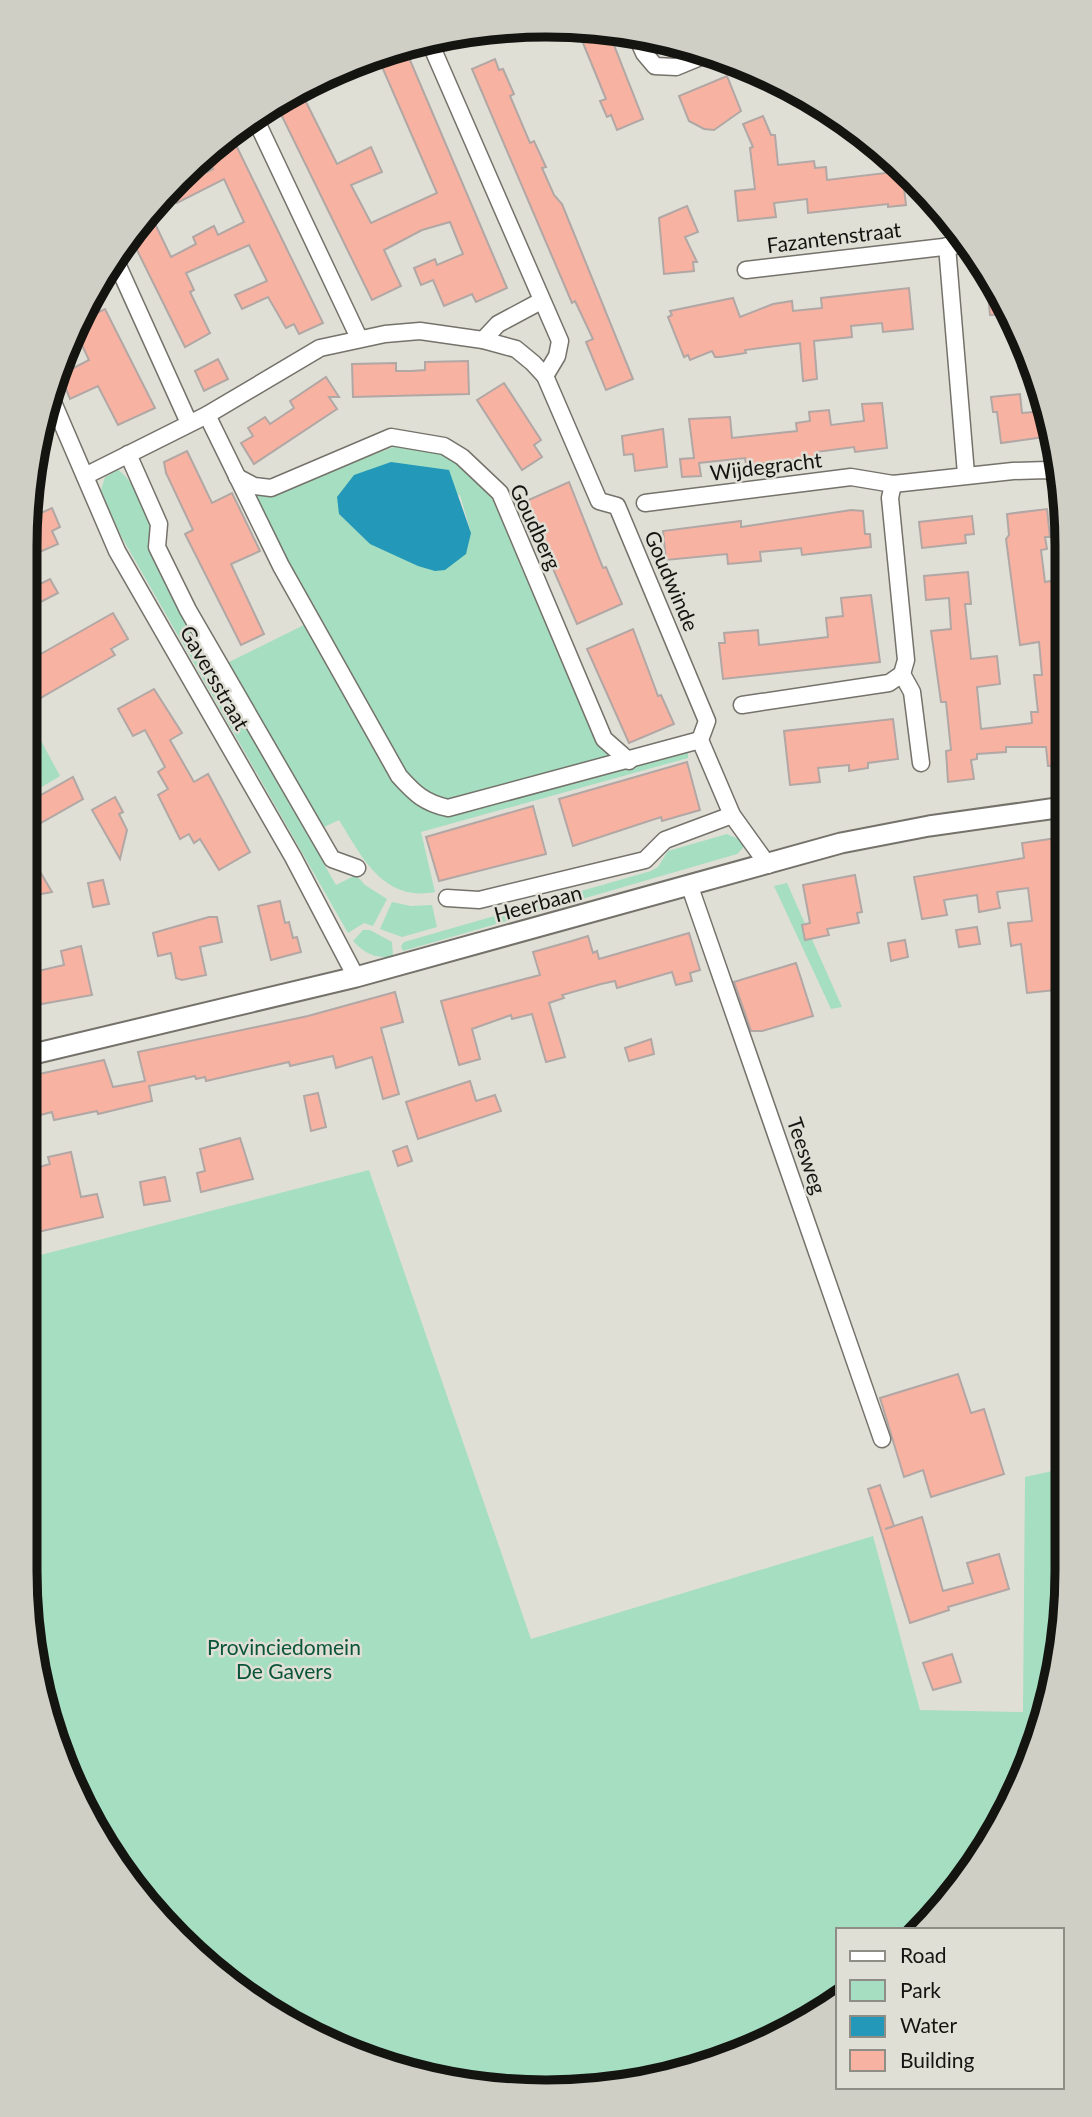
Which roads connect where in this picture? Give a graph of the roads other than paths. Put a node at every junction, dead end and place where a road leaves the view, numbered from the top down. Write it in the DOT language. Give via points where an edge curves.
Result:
graph roads {
  1 [pos="641,46"];
  2 [pos="433,50"];
  3 [pos="695,59"];
  4 [pos="259,126"];
  5 [pos="956,245"];
  6 [pos="947,246"];
  7 [pos="119,269"];
  8 [pos="746,270"];
  9 [pos="541,301"];
  10 [pos="359,338"];
  11 [pos="484,340"];
  12 [pos="545,376"];
  13 [pos="56,408"];
  14 [pos="207,415"];
  15 [pos="189,423"];
  16 [pos="128,454"];
  17 [pos="1049,471"];
  18 [pos="966,474"];
  19 [pos="85,476"];
  20 [pos="237,477"];
  21 [pos="892,484"];
  22 [pos="645,503"];
  23 [pos="902,674"];
  24 [pos="743,705"];
  25 [pos="700,740"];
  26 [pos="629,761"];
  27 [pos="921,763"];
  28 [pos="1055,808"];
  29 [pos="732,816"];
  30 [pos="768,865"];
  31 [pos="357,868"];
  32 [pos="690,887"];
  33 [pos="447,898"];
  34 [pos="356,977"];
  35 [pos="37,1053"];
  36 [pos="882,1439"];
  1 -- 3 [label="street" via="655,66 676,67"];
  2 -- 9 [label="street"];
  4 -- 10 [label="street"];
  5 -- 6 [label="street, Fazantenstraat"];
  6 -- 8 [label="street, Fazantenstraat"];
  6 -- 18 [label="street"];
  7 -- 15 [label="street"];
  9 -- 11 [label="street" via="498,324"];
  9 -- 12 [label="street" via="560,341"];
  10 -- 11 [label="street" via="420,331"];
  10 -- 14 [label="street" via="293,361"];
  11 -- 12 [label="street, Goudwinde" via="516,349"];
  12 -- 25 [label="street, Goudwinde" via="599,502 617,506 663,614 707,721"];
  13 -- 19 [label="street, Gaversstraat"];
  14 -- 15 [label="street"];
  14 -- 20 [label="street"];
  15 -- 16 [label="street"];
  16 -- 19 [label="street"];
  16 -- 31 [label="street" via="159,524 157,547 188,610 332,859"];
  17 -- 18 [label="street, Wijdegracht"];
  18 -- 21 [label="street, Wijdegracht"];
  19 -- 34 [label="street, Gaversstraat" via="117,551 293,857"];
  20 -- 26 [label="street" via="287,577 399,776 416,796 448,808"];
  20 -- 26 [label="street, Goudberg" via="271,488 391,437 444,446 462,457 500,494 604,739"];
  21 -- 22 [label="street, Wijdegracht" via="851,477"];
  21 -- 23 [label="street" via="905,660"];
  23 -- 24 [label="street" via="889,683"];
  23 -- 27 [label="street" via="912,692"];
  25 -- 26 [label="street"];
  25 -- 29 [label="street, Goudwinde"];
  28 -- 30 [label="street, Heerbaan" via="841,843"];
  29 -- 30 [label="street, Goudwinde"];
  29 -- 33 [label="street" via="665,840 645,860 479,901"];
  30 -- 32 [label="street, Heerbaan"];
  32 -- 34 [label="street, Heerbaan"];
  32 -- 36 [label="street, Teesweg"];
  34 -- 35 [label="street, Heerbaan"];
}
